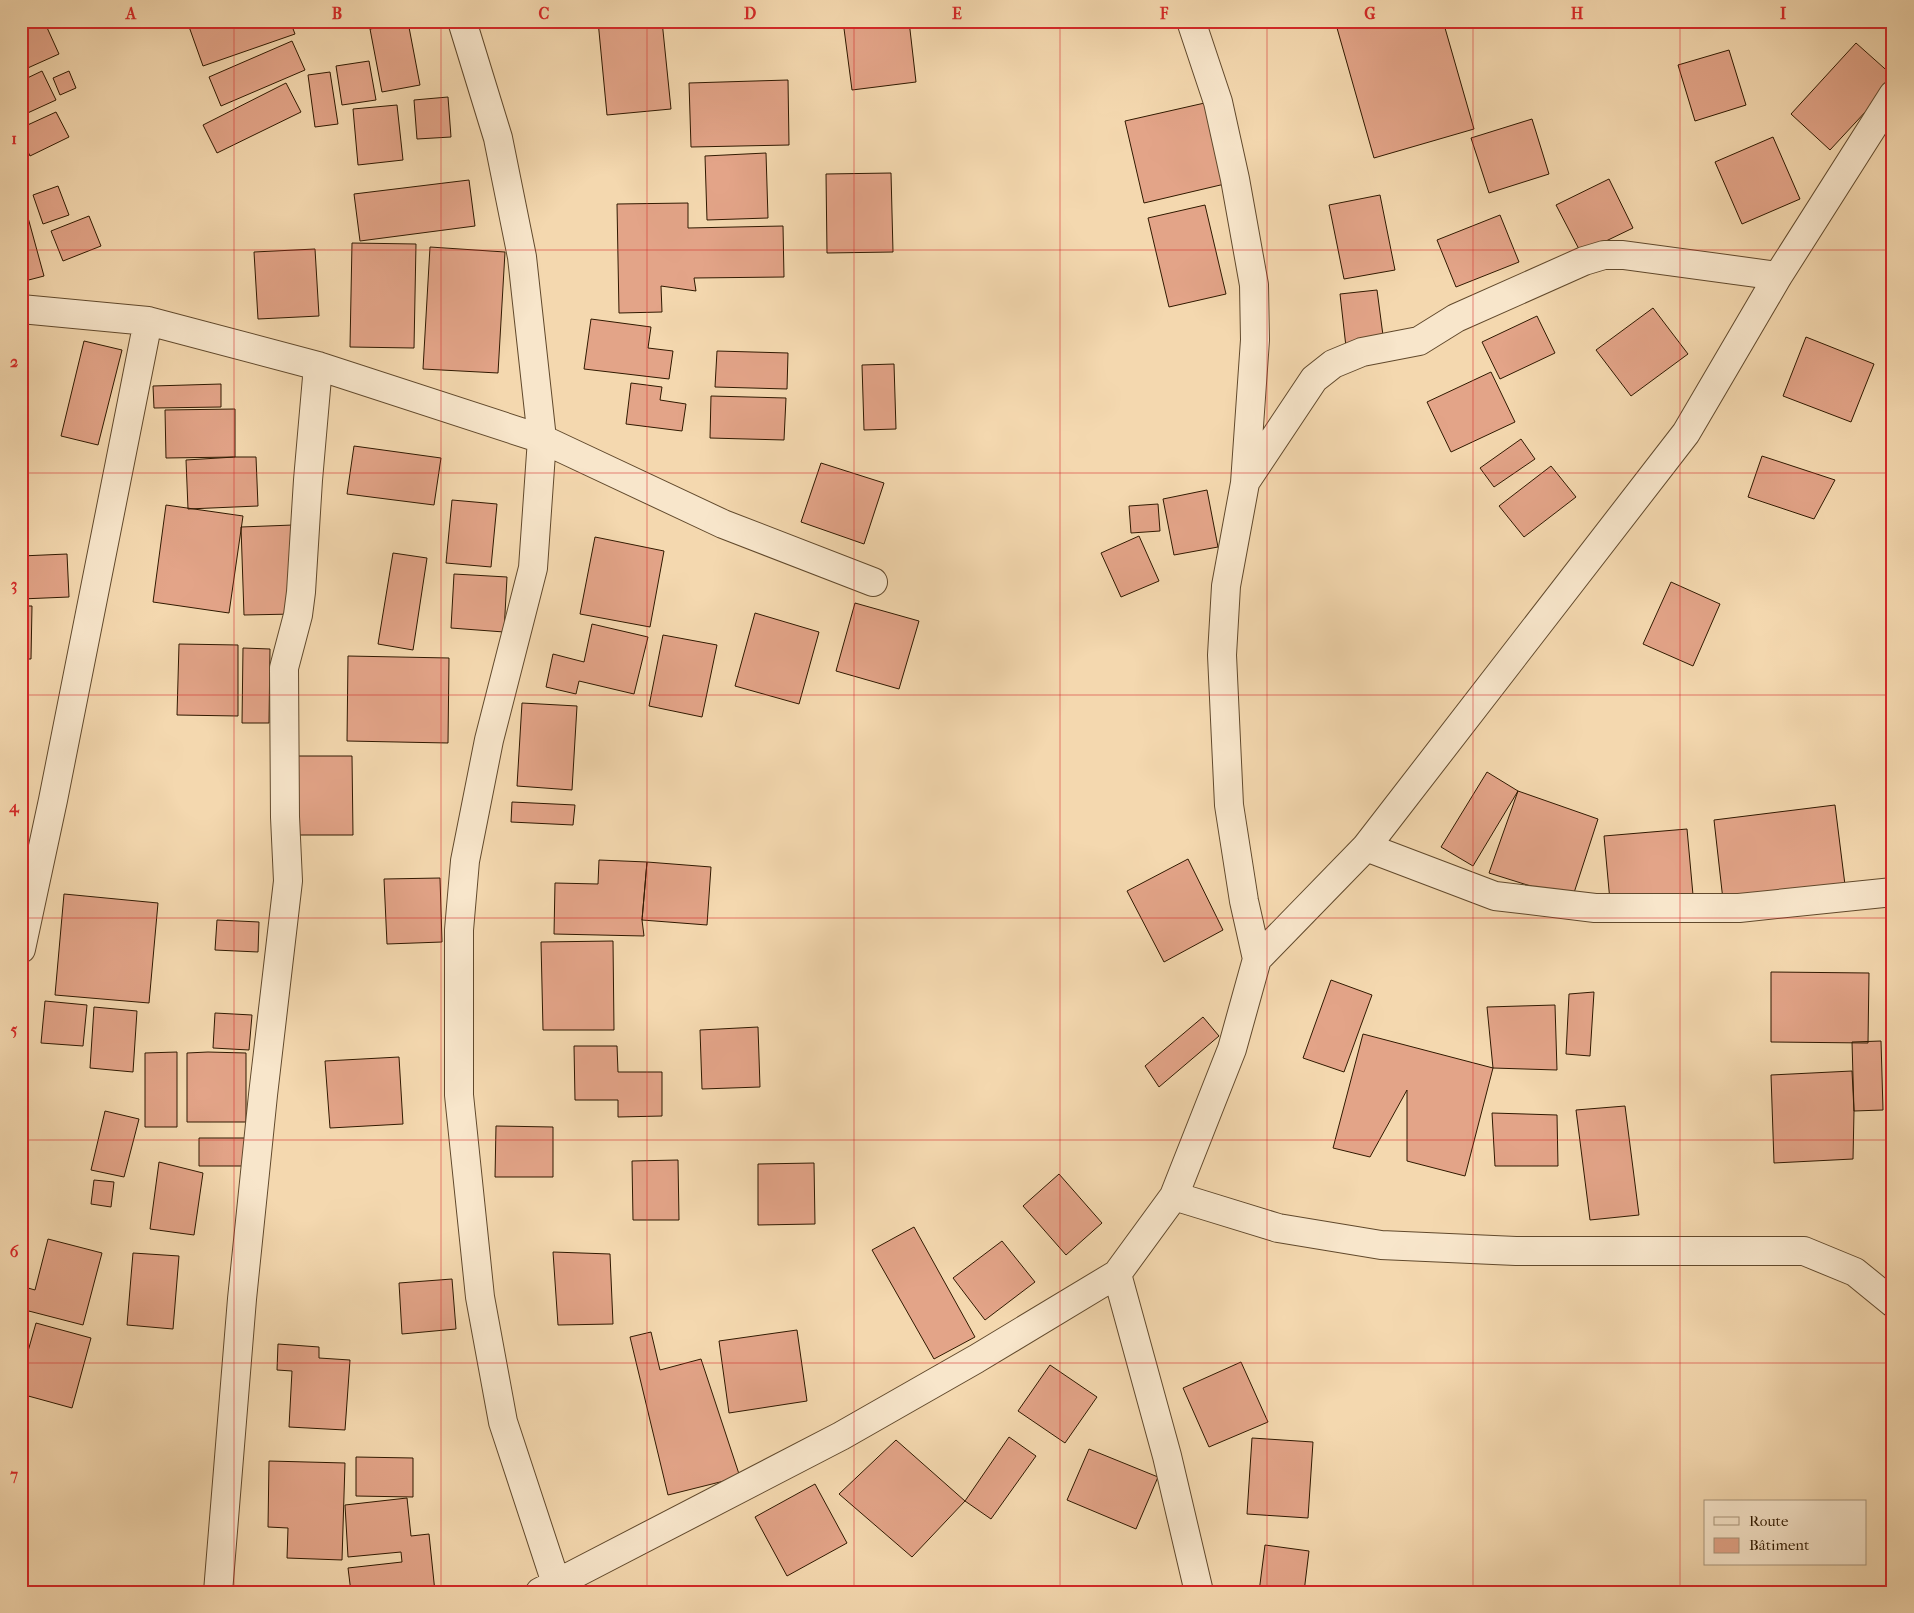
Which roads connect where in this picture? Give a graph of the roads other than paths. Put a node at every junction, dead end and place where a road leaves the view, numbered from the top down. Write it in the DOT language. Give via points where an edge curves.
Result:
graph roads {
  1 [pos="462,21"];
  2 [pos="1191,21"];
  3 [pos="1893,95"];
  4 [pos="1778,276"];
  5 [pos="21,309"];
  6 [pos="148,321"];
  7 [pos="318,366"];
  8 [pos="542,439"];
  9 [pos="1245,483"];
  10 [pos="873,582"];
  11 [pos="1366,848"];
  12 [pos="1893,892"];
  13 [pos="21,949"];
  14 [pos="1257,959"];
  15 [pos="1174,1196"];
  16 [pos="1117,1274"];
  17 [pos="1893,1302"];
  18 [pos="548,1588"];
  19 [pos="218,1592"];
  20 [pos="1199,1592"];
  1 -- 8 [label="street" via="498,138 522,257"];
  2 -- 9 [label="street" via="1218,102 1254,285 1256,340"];
  3 -- 4 [label="street"];
  4 -- 9 [label="street" via="1623,255 1604,255 1584,261 1456,318 1419,341 1362,352 1334,364 1314,380"];
  4 -- 11 [label="street" via="1686,432"];
  5 -- 6 [label="street"];
  6 -- 7 [label="street"];
  6 -- 13 [label="street"];
  7 -- 8 [label="street"];
  7 -- 19 [label="street" via="301,592 284,668 288,881 242,1299"];
  8 -- 10 [label="street" via="723,524"];
  8 -- 18 [label="street" via="534,568 489,740 464,861 459,930 459,1095 480,1297 503,1422"];
  9 -- 14 [label="street" via="1226,586 1222,655 1230,805 1244,901"];
  11 -- 12 [label="street" via="1495,896 1595,908 1739,908"];
  11 -- 14 [label="street"];
  14 -- 15 [label="street" via="1232,1050"];
  15 -- 16 [label="street"];
  15 -- 17 [label="street" via="1278,1228 1381,1245 1516,1251 1804,1251 1855,1272"];
  16 -- 18 [label="street" via="841,1436"];
  16 -- 20 [label="street"];
}
